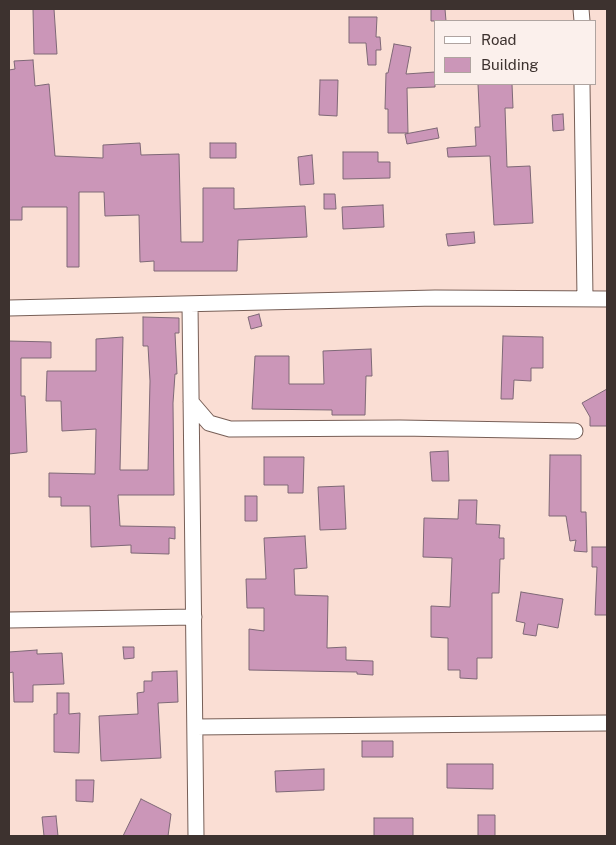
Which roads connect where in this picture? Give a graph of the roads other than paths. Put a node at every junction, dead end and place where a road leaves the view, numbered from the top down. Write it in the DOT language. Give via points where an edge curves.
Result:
graph roads {
  1 [pos="582,85"];
  2 [pos="585,298"];
  3 [pos="607,299"];
  4 [pos="190,304"];
  5 [pos="9,308"];
  6 [pos="191,402"];
  7 [pos="575,431"];
  8 [pos="194,617"];
  9 [pos="9,620"];
  10 [pos="607,723"];
  11 [pos="195,727"];
  12 [pos="196,836"];
  1 -- 2 [label="street"];
  2 -- 3 [label="street"];
  2 -- 4 [label="street"];
  4 -- 5 [label="street"];
  4 -- 6 [label="street"];
  6 -- 7 [label="street" via="209,422 230,429"];
  6 -- 8 [label="street"];
  8 -- 9 [label="street"];
  8 -- 11 [label="street"];
  10 -- 11 [label="street"];
  11 -- 12 [label="street"];
}
